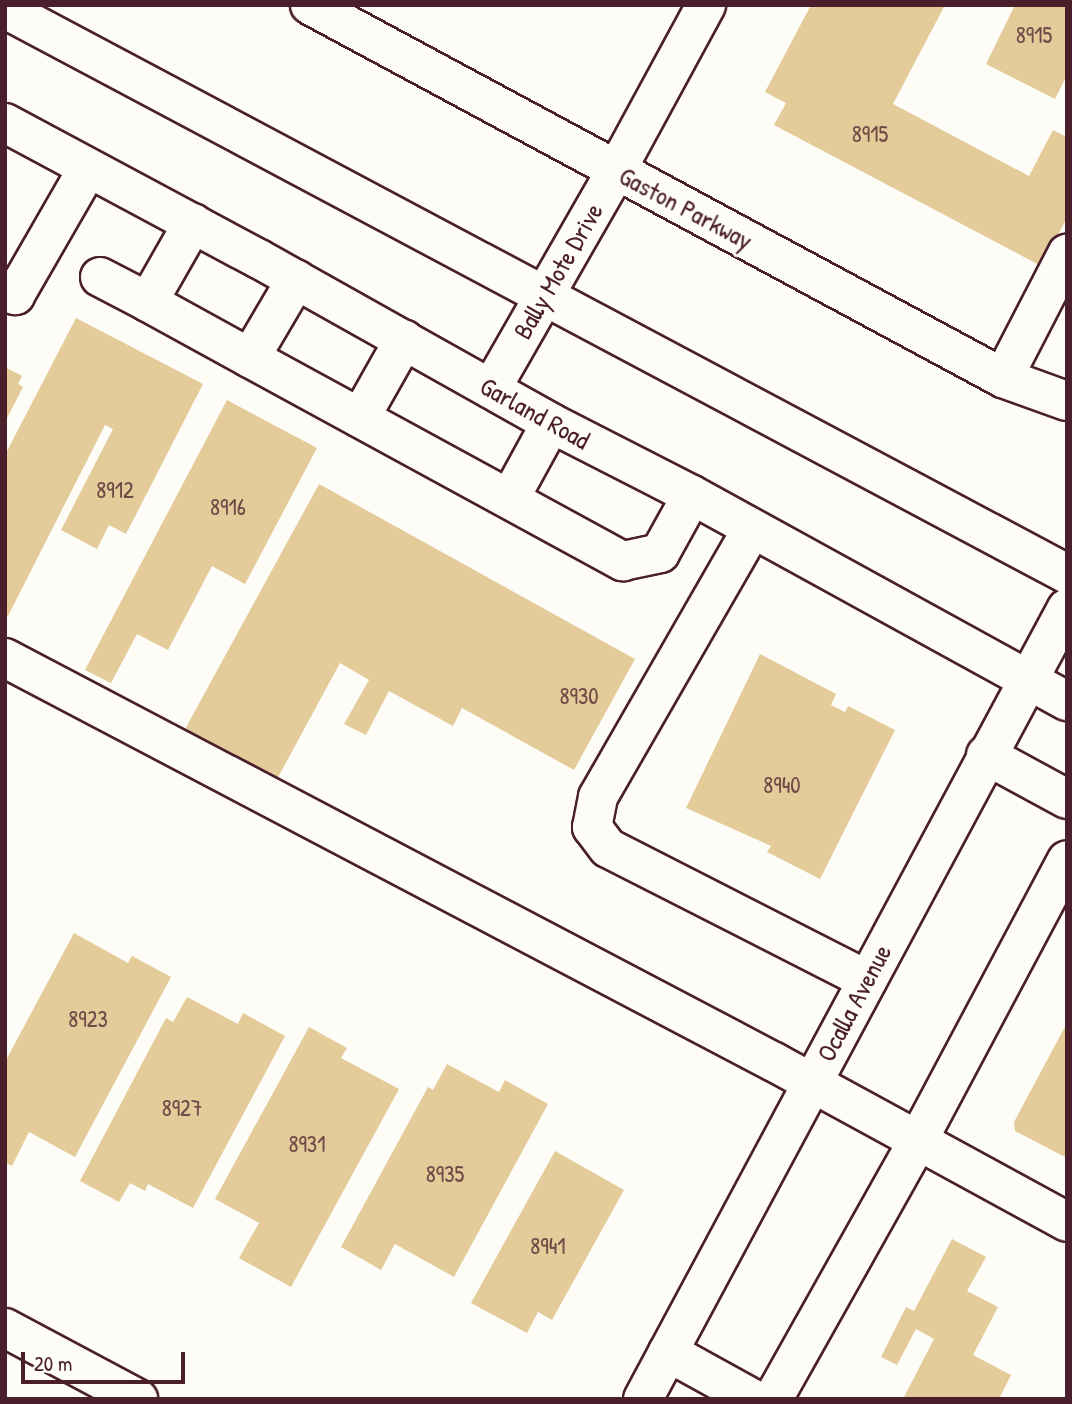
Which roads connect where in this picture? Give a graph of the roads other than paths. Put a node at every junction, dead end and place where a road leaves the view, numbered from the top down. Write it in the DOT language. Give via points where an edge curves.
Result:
graph roads {
  1 [pos="310,5"];
  2 [pos="706,5"];
  3 [pos="5,9"];
  4 [pos="5,123"];
  5 [pos="88,168"];
  6 [pos="616,171"];
  7 [pos="193,223"];
  8 [pos="1067,254"];
  9 [pos="100,278"];
  10 [pos="296,280"];
  11 [pos="5,289"];
  12 [pos="543,296"];
  13 [pos="148,302"];
  14 [pos="404,340"];
  15 [pos="250,358"];
  16 [pos="1003,378"];
  17 [pos="491,389"];
  18 [pos="1067,401"];
  19 [pos="360,418"];
  20 [pos="551,423"];
  21 [pos="692,495"];
  22 [pos="510,498"];
  23 [pos="752,529"];
  24 [pos="1067,574"];
  25 [pos="1067,608"];
  26 [pos="5,658"];
  27 [pos="1027,680"];
  28 [pos="1067,701"];
  29 [pos="986,755"];
  30 [pos="1067,799"];
  31 [pos="1067,860"];
  32 [pos="867,980"];
  33 [pos="811,1083"];
  34 [pos="917,1142"];
  35 [pos="1067,1222"];
  36 [pos="5,1328"];
  37 [pos="668,1352"];
  38 [pos="138,1399"];
  39 [pos="643,1399"];
  40 [pos="753,1399"];
  41 [pos="773,1399"];
  1 -- 6 [label="main road, Gaston Parkway"];
  2 -- 6 [label="main road, Bally Mote Drive"];
  3 -- 12 [label="main road"];
  4 -- 5 [label="main road, Garland Road"];
  5 -- 7 [label="main road, Garland Road"];
  5 -- 11 [label="main road" via="15,295"];
  6 -- 12 [label="main road, Bally Mote Drive"];
  6 -- 16 [label="main road, Gaston Parkway"];
  7 -- 10 [label="main road, Garland Road"];
  7 -- 13 [label="main road"];
  8 -- 16 [label="main road"];
  9 -- 13 [label="main road"];
  10 -- 14 [label="main road, Garland Road"];
  10 -- 15 [label="main road"];
  12 -- 17 [label="main road, Bally Mote Drive"];
  12 -- 24 [label="main road"];
  13 -- 15 [label="main road"];
  14 -- 17 [label="main road, Garland Road"];
  14 -- 19 [label="main road"];
  15 -- 19 [label="main road"];
  16 -- 18 [label="main road, Gaston Parkway"];
  17 -- 20 [label="main road, Garland Road"];
  19 -- 22 [label="main road"];
  20 -- 21 [label="main road, Garland Road"];
  20 -- 22 [label="main road"];
  21 -- 22 [label="main road" via="660,553 623,561"];
  21 -- 23 [label="main road, Garland Road"];
  23 -- 27 [label="main road, Garland Road"];
  23 -- 32 [label="main road" via="598,797 592,827 608,848"];
  25 -- 27 [label="main road, Ocalla Avenue"];
  26 -- 33 [label="main road"];
  27 -- 28 [label="main road, Garland Road"];
  27 -- 29 [label="main road, Ocalla Avenue"];
  29 -- 30 [label="main road"];
  29 -- 32 [label="main road, Ocalla Avenue"];
  31 -- 34 [label="main road"];
  32 -- 33 [label="main road, Ocalla Avenue"];
  33 -- 34 [label="main road"];
  33 -- 37 [label="main road, Ocalla Avenue"];
  34 -- 35 [label="main road"];
  34 -- 41 [label="main road"];
  36 -- 38 [label="main road"];
  37 -- 39 [label="main road, Ocalla Avenue"];
  37 -- 40 [label="main road"];
}
